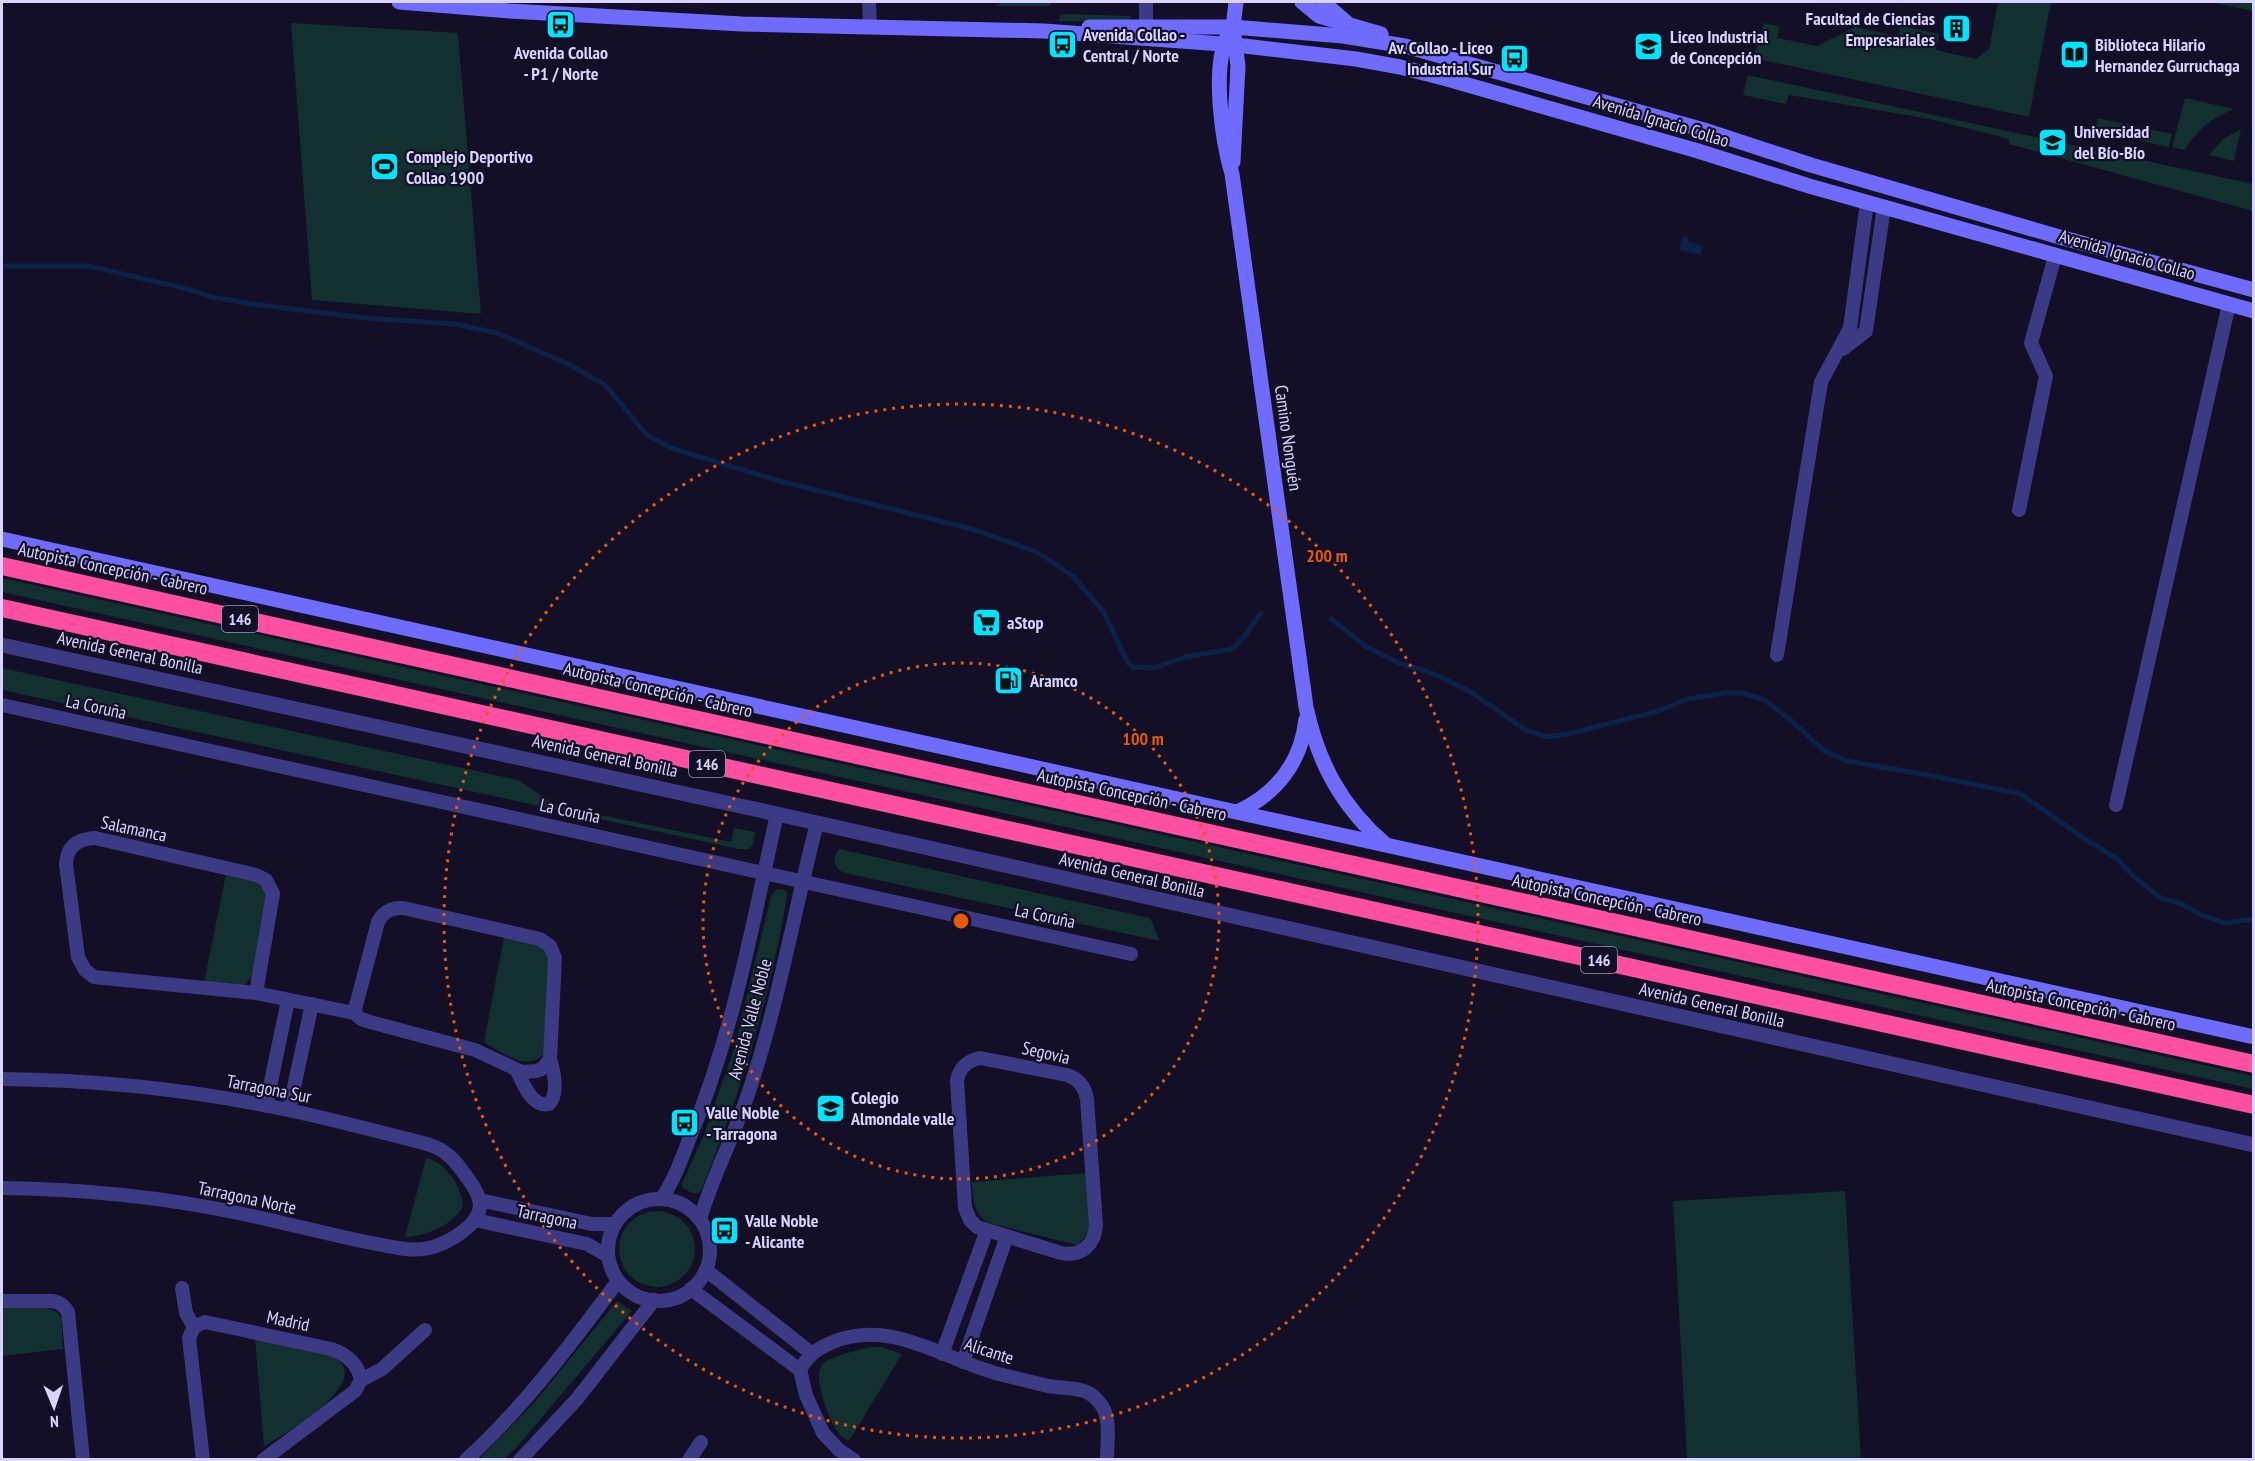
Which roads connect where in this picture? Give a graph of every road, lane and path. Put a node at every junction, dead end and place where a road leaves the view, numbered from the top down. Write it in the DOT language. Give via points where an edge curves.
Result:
graph roads {
  1 [pos="399,2"];
  2 [pos="869,2"];
  3 [pos="1146,2"];
  4 [pos="1236,2"];
  5 [pos="1302,2"];
  6 [pos="1323,2"];
  7 [pos="1146,25"];
  8 [pos="1349,25"];
  9 [pos="870,27"];
  10 [pos="1233,27"];
  11 [pos="1044,31"];
  12 [pos="1230,44"];
  13 [pos="1406,46"];
  14 [pos="1867,202"];
  15 [pos="1884,207"];
  16 [pos="2055,256"];
  17 [pos="2253,290"];
  18 [pos="2229,304"];
  19 [pos="2253,311"];
  20 [pos="1839,352"];
  21 [pos="2019,510"];
  22 [pos="2,539"];
  23 [pos="2,566"];
  24 [pos="2,608"];
  25 [pos="2,645"];
  26 [pos="1777,655"];
  27 [pos="2,705"];
  28 [pos="1306,707"];
  29 [pos="2116,805"];
  30 [pos="1237,812"];
  31 [pos="777,814"];
  32 [pos="817,823"];
  33 [pos="1387,846"];
  34 [pos="764,873"];
  35 [pos="803,881"];
  36 [pos="1131,954"];
  37 [pos="256,993"];
  38 [pos="288,1000"];
  39 [pos="312,1004"];
  40 [pos="354,1013"];
  41 [pos="2253,1036"];
  42 [pos="550,1059"];
  43 [pos="2253,1064"];
  44 [pos="517,1071"];
  45 [pos="2,1079"];
  46 [pos="2253,1105"];
  47 [pos="266,1106"];
  48 [pos="289,1110"];
  49 [pos="2253,1145"];
  50 [pos="2,1188"];
  51 [pos="661,1199"];
  52 [pos="479,1200"];
  53 [pos="700,1219"];
  54 [pos="475,1220"];
  55 [pos="615,1224"];
  56 [pos="987,1230"];
  57 [pos="1007,1236"];
  58 [pos="608,1256"];
  59 [pos="706,1270"];
  60 [pos="618,1281"];
  61 [pos="182,1288"];
  62 [pos="691,1290"];
  63 [pos="654,1300"];
  64 [pos="2,1301"];
  65 [pos="194,1327"];
  66 [pos="425,1330"];
  67 [pos="811,1353"];
  68 [pos="942,1354"];
  69 [pos="963,1362"];
  70 [pos="800,1370"];
  71 [pos="361,1380"];
  72 [pos="701,1442"];
  73 [pos="83,1460"];
  74 [pos="203,1460"];
  75 [pos="263,1460"];
  76 [pos="466,1460"];
  77 [pos="520,1460"];
  78 [pos="689,1460"];
  79 [pos="854,1460"];
  80 [pos="1107,1460"];
  1 -- 9 [label="main road, Avenida Ignacio Collao" via="742,24"];
  2 -- 9 [label="street"];
  3 -- 7 [label="street"];
  4 -- 10 [label="main road, Camino Nonguén"];
  5 -- 8 [label="main road" via="1319,16"];
  6 -- 8 [label="main road"];
  7 -- 10 [label="main road, Avenida Ignacio Collao"];
  7 -- 11 [label="main road, Avenida Ignacio Collao"];
  8 -- 13 [label="main road"];
  9 -- 11 [label="main road, Avenida Ignacio Collao"];
  10 -- 12 [label="main road, Camino Nonguén"];
  10 -- 13 [label="main road, Avenida Ignacio Collao"];
  11 -- 12 [label="main road, Avenida Ignacio Collao"];
  12 -- 14 [label="main road, Avenida Ignacio Collao" via="1400,67"];
  12 -- 28 [label="main road, Camino Nonguén" via="1219,66 1225,146"];
  13 -- 17 [label="main road, Avenida Ignacio Collao"];
  14 -- 15 [label="main road, Avenida Ignacio Collao"];
  14 -- 20 [label="street" via="1850,328"];
  15 -- 16 [label="main road, Avenida Ignacio Collao"];
  15 -- 20 [label="street" via="1866,331"];
  16 -- 18 [label="main road, Avenida Ignacio Collao"];
  16 -- 21 [label="street" via="2031,342 2046,376"];
  18 -- 19 [label="main road, Avenida Ignacio Collao"];
  18 -- 29 [label="street"];
  20 -- 26 [label="street" via="1821,382"];
  22 -- 30 [label="main road"];
  23 -- 43 [label="highway, Autopista Concepción - Cabrero / 146"];
  24 -- 46 [label="highway, 146"];
  25 -- 31 [label="street, Avenida General Bonilla"];
  27 -- 34 [label="street, La Coruña"];
  28 -- 30 [label="main road, Camino Nonguén" via="1304,734 1285,776 1266,796"];
  28 -- 33 [label="main road, Camino Nonguén" via="1329,777 1355,815"];
  30 -- 33 [label="main road"];
  31 -- 32 [label="street, Avenida General Bonilla"];
  31 -- 34 [label="street, Avenida Valle Noble"];
  32 -- 35 [label="street, Avenida Valle Noble"];
  32 -- 49 [label="street, Avenida General Bonilla"];
  33 -- 41 [label="main road"];
  34 -- 35 [label="street, La Coruña"];
  34 -- 51 [label="street, Avenida Valle Noble" via="726,1036 697,1119"];
  35 -- 36 [label="street, La Coruña"];
  35 -- 53 [label="street, Avenida Valle Noble" via="759,1062"];
  37 -- 37 [label="street, Salamanca" via="272,899 272,889 266,880 95,838 79,841 69,850 66,864 78,957 89,974"];
  37 -- 38 [label="street, Salamanca"];
  38 -- 39 [label="street, Salamanca"];
  38 -- 47 [label="street"];
  39 -- 40 [label="street, Salamanca"];
  39 -- 48 [label="street"];
  40 -- 42 [label="street" via="378,922 389,910 408,909 535,937 550,946 555,958"];
  40 -- 44 [label="street, Salamanca" via="370,1022 482,1052"];
  42 -- 44 [label="street" via="536,1071"];
  42 -- 44 [label="street" via="555,1087 553,1100 546,1106 532,1098"];
  45 -- 47 [label="street, Tarragona Sur" via="151,1089"];
  47 -- 48 [label="street, Tarragona Sur"];
  48 -- 52 [label="street, Tarragona Sur" via="434,1146 453,1159"];
  50 -- 54 [label="street, Tarragona Norte" via="155,1198 418,1250 441,1244"];
  51 -- 53 [label="street" via="683,1205"];
  51 -- 55 [label="street" via="634,1205"];
  52 -- 54 [label="street"];
  52 -- 55 [label="street, Tarragona" via="584,1223"];
  53 -- 59 [label="street" via="709,1239"];
  54 -- 58 [label="street, Tarragona" via="587,1244"];
  55 -- 58 [label="street"];
  56 -- 57 [label="street, Segovia"];
  56 -- 57 [label="street, Segovia" via="973,1224 967,1214 957,1087 959,1073 968,1062 980,1058 1072,1077 1085,1089 1087,1099 1096,1224 1093,1240 1082,1251 1068,1254"];
  56 -- 68 [label="street"];
  57 -- 69 [label="street"];
  58 -- 60 [label="street"];
  59 -- 62 [label="street"];
  59 -- 67 [label="street"];
  60 -- 63 [label="street" via="633,1293"];
  60 -- 76 [label="street" via="548,1374"];
  61 -- 65 [label="street" via="186,1313"];
  62 -- 63 [label="street" via="667,1300"];
  62 -- 70 [label="street"];
  63 -- 77 [label="street" via="584,1390"];
  64 -- 73 [label="street" via="51,1301 68,1312"];
  65 -- 71 [label="street, Madrid" via="211,1322 331,1349 352,1362"];
  65 -- 74 [label="street" via="189,1338"];
  66 -- 71 [label="street" via="382,1369"];
  67 -- 68 [label="street, Alicante" via="836,1340 875,1334 905,1339"];
  67 -- 70 [label="street"];
  68 -- 69 [label="street, Alicante"];
  69 -- 80 [label="street, Alicante" via="1092,1396 1106,1416"];
  70 -- 79 [label="street" via="823,1433"];
  71 -- 75 [label="street" via="347,1398"];
  72 -- 78 [label="street"];
}
